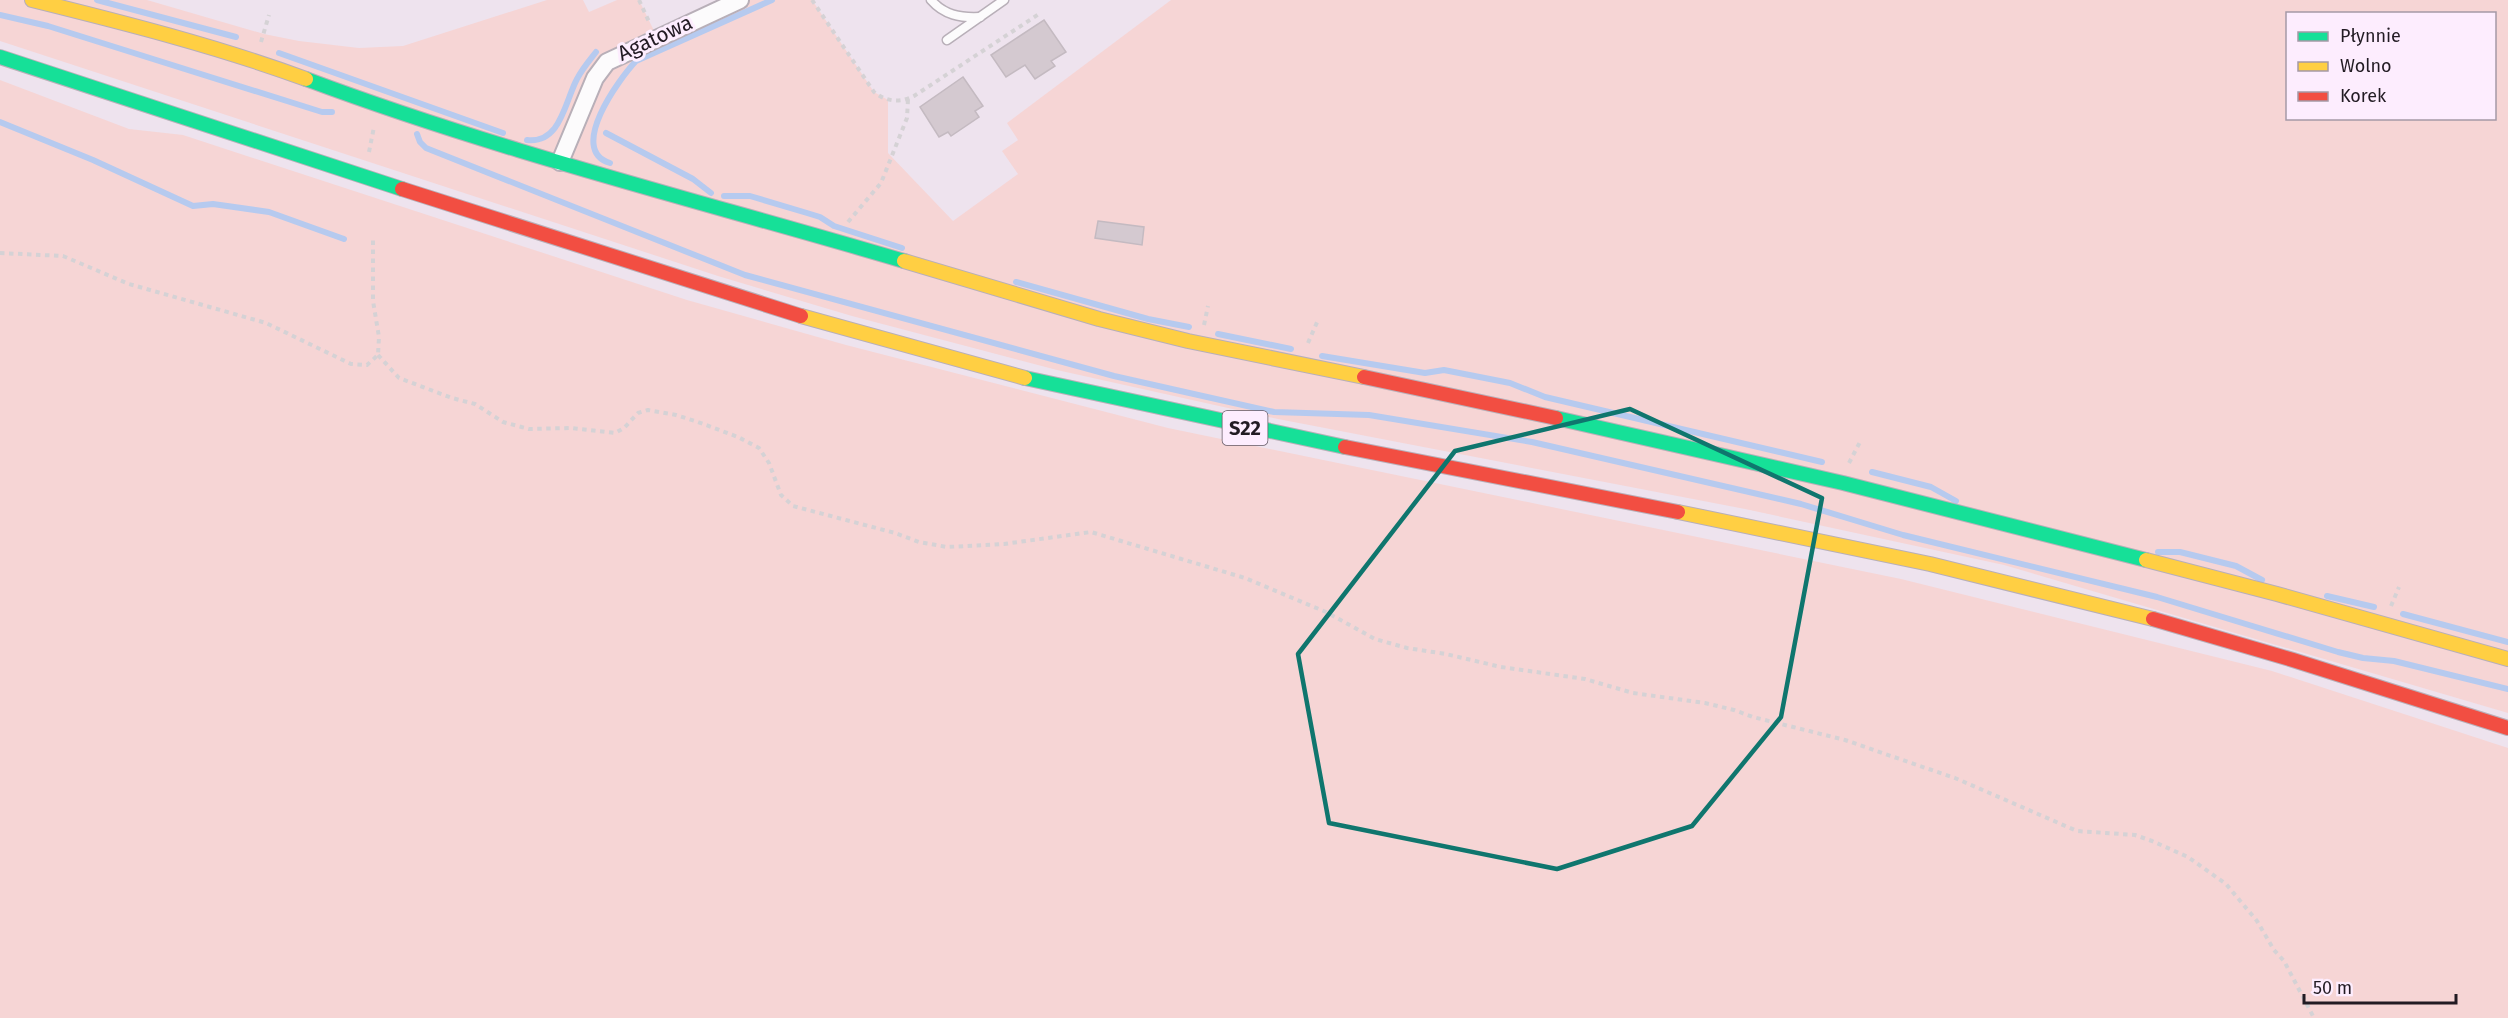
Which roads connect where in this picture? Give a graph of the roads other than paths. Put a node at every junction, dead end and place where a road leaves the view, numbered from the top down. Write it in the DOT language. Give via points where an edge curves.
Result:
graph roads {
  1 [pos="32,0"];
  2 [pos="740,0"];
  3 [pos="931,0"];
  4 [pos="1004,0"];
  5 [pos="980,17"];
  6 [pos="947,40"];
  7 [pos="0,57"];
  8 [pos="560,162"];
  9 [pos="2508,659"];
  10 [pos="2508,728"];
  1 -- 8 [label="main road" via="255,60 378,106"];
  2 -- 8 [label="street, Agatowa" via="602,66"];
  3 -- 5 [label="lane" via="950,14"];
  4 -- 5 [label="lane"];
  5 -- 6 [label="lane"];
  7 -- 10 [label="main road, S22" via="658,273 942,356 1207,420 1936,565 2283,656"];
  8 -- 9 [label="main road" via="1099,319 1843,483 2277,594"];
}
